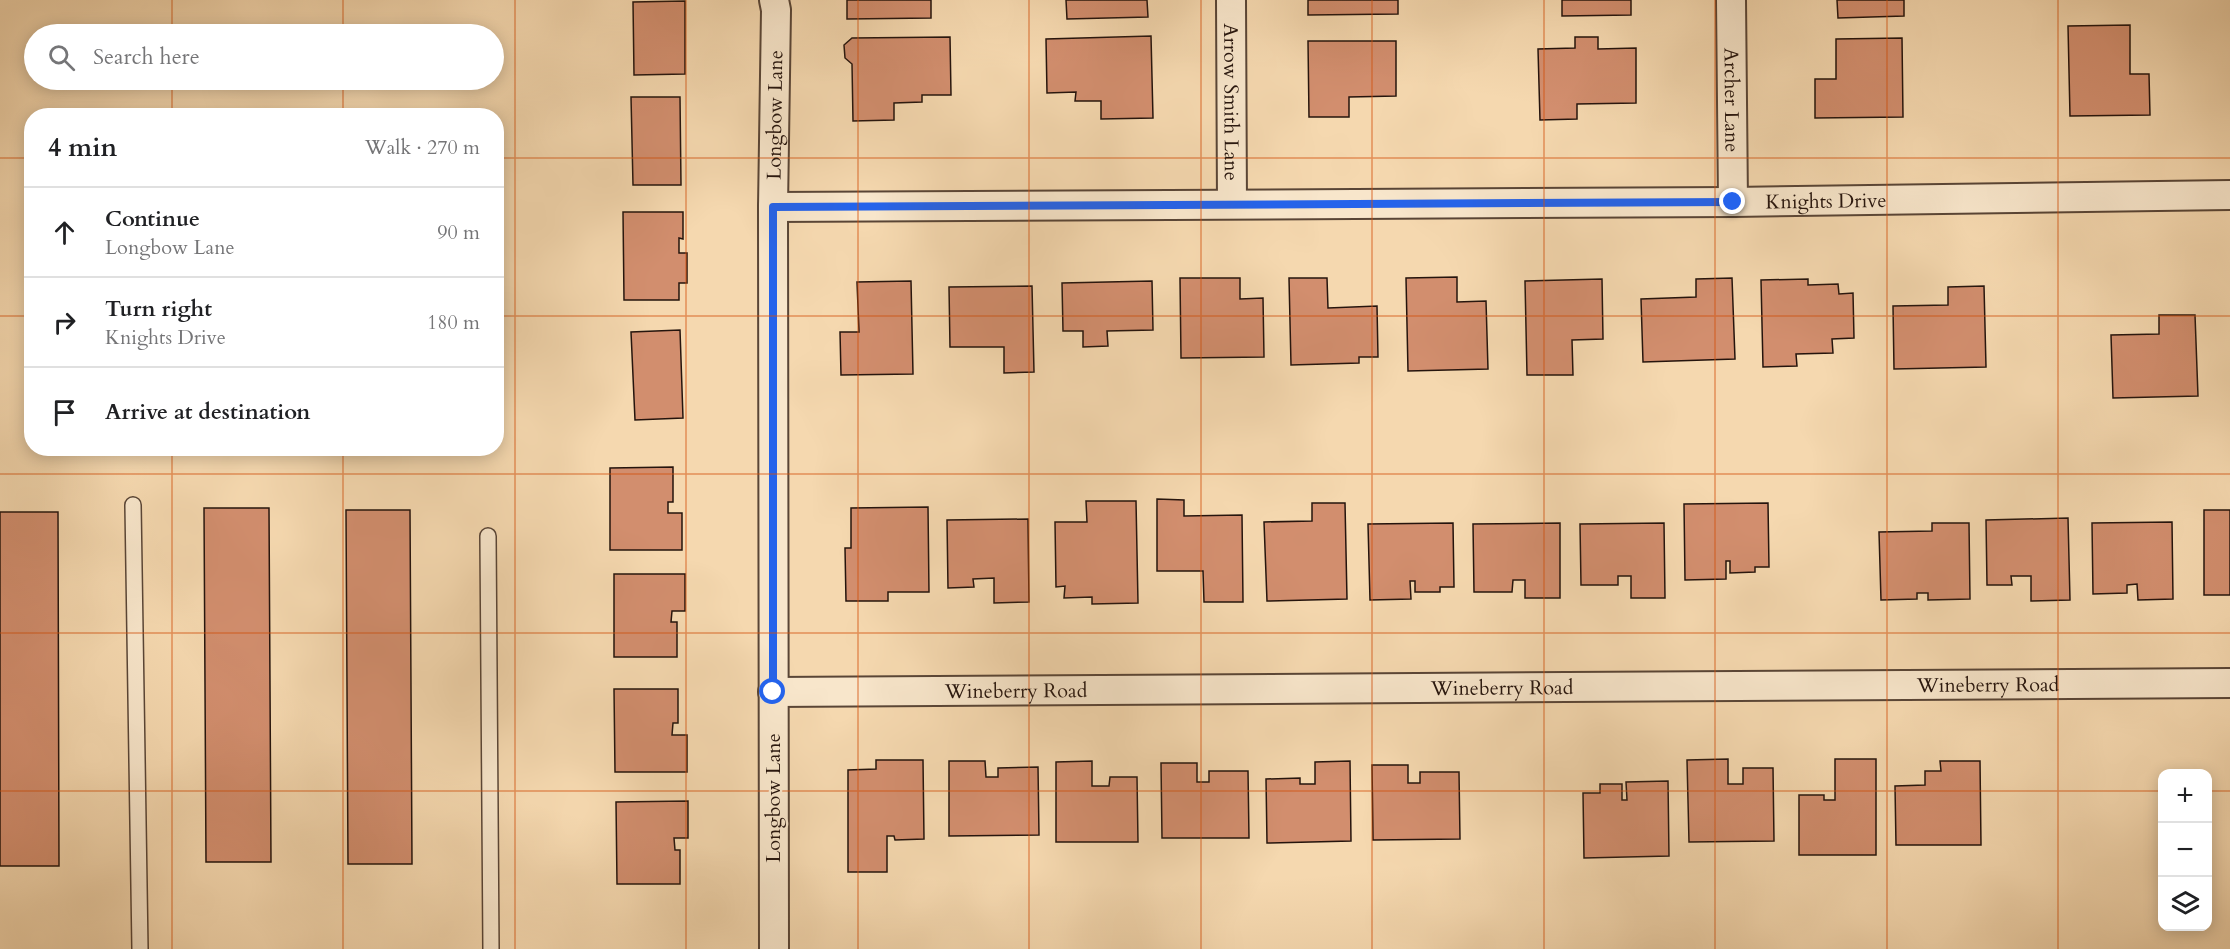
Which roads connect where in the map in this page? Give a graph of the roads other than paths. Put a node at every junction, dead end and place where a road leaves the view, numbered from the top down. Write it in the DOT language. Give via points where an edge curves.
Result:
graph roads {
  1 [pos="774,0"];
  2 [pos="1231,0"];
  3 [pos="1731,0"];
  4 [pos="2230,195"];
  5 [pos="1733,202"];
  6 [pos="1232,204"];
  7 [pos="773,207"];
  8 [pos="133,505"];
  9 [pos="488,536"];
  10 [pos="2230,683"];
  11 [pos="773,692"];
  12 [pos="140,949"];
  13 [pos="491,949"];
  14 [pos="774,949"];
  1 -- 7 [label="street, Longbow Lane"];
  2 -- 6 [label="street, Arrow Smith Lane"];
  3 -- 5 [label="street, Archer Lane"];
  4 -- 5 [label="street, Knights Drive"];
  5 -- 6 [label="street, Knights Drive"];
  6 -- 7 [label="street, Knights Drive"];
  7 -- 11 [label="street, Longbow Lane"];
  8 -- 12 [label="lane"];
  9 -- 13 [label="lane"];
  10 -- 11 [label="street, Wineberry Road"];
  11 -- 14 [label="street, Longbow Lane"];
}
